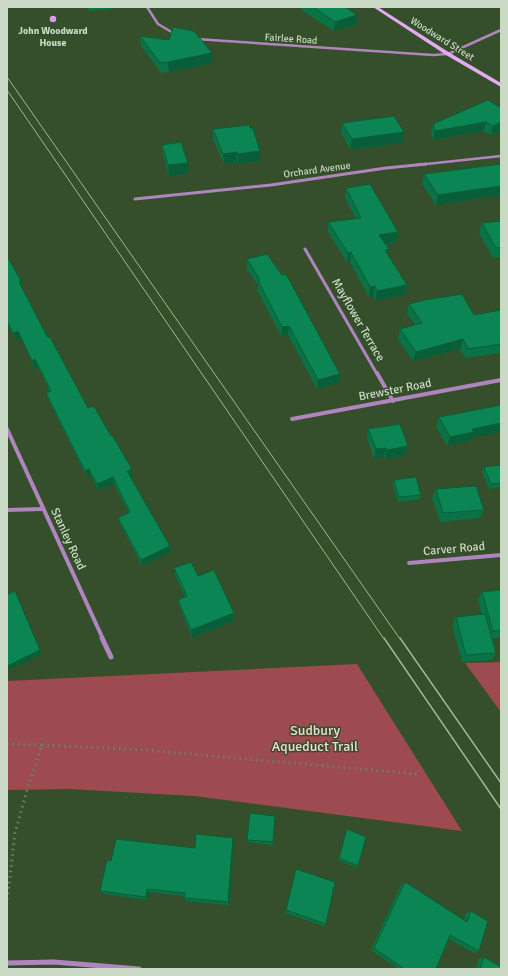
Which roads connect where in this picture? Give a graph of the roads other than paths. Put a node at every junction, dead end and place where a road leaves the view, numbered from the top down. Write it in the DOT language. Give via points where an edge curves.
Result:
graph roads {
  1 [pos="147,7"];
  2 [pos="375,7"];
  3 [pos="501,30"];
  4 [pos="182,37"];
  5 [pos="195,39"];
  6 [pos="448,54"];
  7 [pos="501,86"];
  8 [pos="501,156"];
  9 [pos="135,199"];
  10 [pos="305,250"];
  11 [pos="501,380"];
  12 [pos="393,401"];
  13 [pos="292,419"];
  14 [pos="7,429"];
  15 [pos="43,509"];
  16 [pos="7,510"];
  17 [pos="501,555"];
  18 [pos="409,562"];
  19 [pos="111,656"];
  20 [pos="7,963"];
  21 [pos="139,969"];
  1 -- 4 [label="street" via="158,26"];
  2 -- 6 [label="street, Woodward Street"];
  3 -- 6 [label="street"];
  5 -- 6 [label="street, Fairlee Road" via="372,53"];
  6 -- 7 [label="street, Woodward Street"];
  8 -- 9 [label="street, Orchard Avenue"];
  10 -- 12 [label="street, Mayflower Terrace"];
  11 -- 12 [label="street, Brewster Road"];
  12 -- 13 [label="street, Brewster Road"];
  14 -- 15 [label="street, Stanley Road"];
  15 -- 16 [label="street"];
  15 -- 19 [label="street, Stanley Road"];
  17 -- 18 [label="street, Carver Road"];
  20 -- 21 [label="street" via="54,962"];
}
